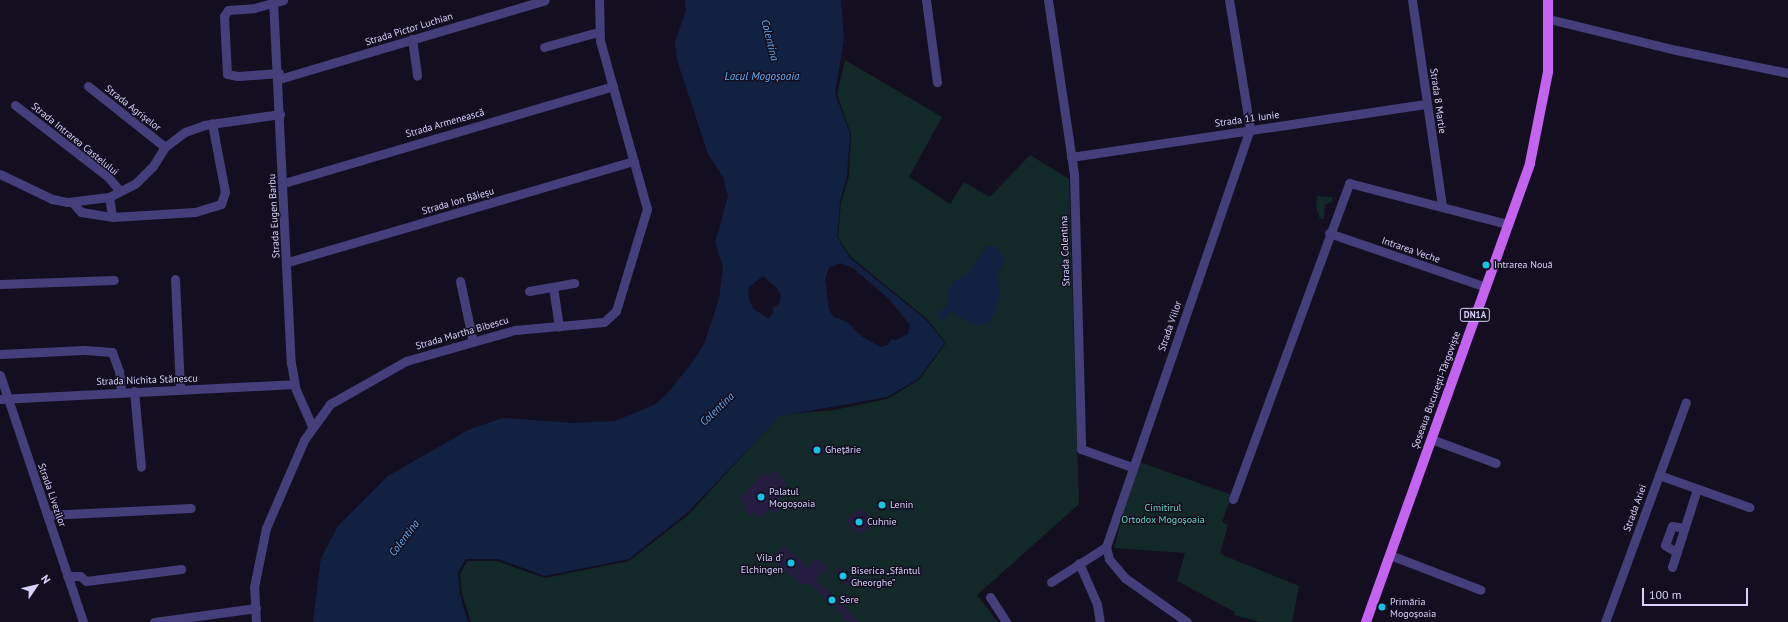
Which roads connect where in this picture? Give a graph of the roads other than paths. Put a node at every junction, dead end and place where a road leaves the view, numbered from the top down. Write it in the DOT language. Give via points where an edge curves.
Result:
graph roads {
  1 [pos="283,0"];
  2 [pos="545,0"];
  3 [pos="599,0"];
  4 [pos="926,0"];
  5 [pos="1048,0"];
  6 [pos="1229,0"];
  7 [pos="1412,0"];
  8 [pos="1548,0"];
  9 [pos="273,2"];
  10 [pos="1549,19"];
  11 [pos="598,32"];
  12 [pos="412,39"];
  13 [pos="544,47"];
  14 [pos="1788,73"];
  15 [pos="279,76"];
  16 [pos="417,76"];
  17 [pos="937,82"];
  18 [pos="88,86"];
  19 [pos="613,86"];
  20 [pos="1427,104"];
  21 [pos="15,105"];
  22 [pos="280,114"];
  23 [pos="212,123"];
  24 [pos="1250,129"];
  25 [pos="165,146"];
  26 [pos="1072,157"];
  27 [pos="634,161"];
  28 [pos="0,174"];
  29 [pos="284,183"];
  30 [pos="120,191"];
  31 [pos="108,197"];
  32 [pos="72,202"];
  33 [pos="1442,205"];
  34 [pos="112,216"];
  35 [pos="1508,224"];
  36 [pos="1329,233"];
  37 [pos="288,262"];
  38 [pos="175,279"];
  39 [pos="114,280"];
  40 [pos="460,282"];
  41 [pos="574,283"];
  42 [pos="0,284"];
  43 [pos="553,287"];
  44 [pos="1486,287"];
  45 [pos="529,290"];
  46 [pos="559,327"];
  47 [pos="473,342"];
  48 [pos="0,354"];
  49 [pos="0,375"];
  50 [pos="294,384"];
  51 [pos="180,390"];
  52 [pos="121,391"];
  53 [pos="134,391"];
  54 [pos="4,399"];
  55 [pos="1686,402"];
  56 [pos="312,426"];
  57 [pos="1431,439"];
  58 [pos="1496,463"];
  59 [pos="141,467"];
  60 [pos="1132,467"];
  61 [pos="1659,475"];
  62 [pos="1697,489"];
  63 [pos="1233,499"];
  64 [pos="1749,507"];
  65 [pos="191,508"];
  66 [pos="47,516"];
  67 [pos="1684,528"];
  68 [pos="1106,546"];
  69 [pos="1676,552"];
  70 [pos="1390,554"];
  71 [pos="1079,563"];
  72 [pos="1672,567"];
  73 [pos="181,569"];
  74 [pos="67,576"];
  75 [pos="1051,582"];
  76 [pos="1481,590"];
  77 [pos="990,597"];
  78 [pos="256,608"];
  79 [pos="1367,621"];
  80 [pos="83,622"];
  81 [pos="154,622"];
  82 [pos="256,622"];
  83 [pos="1006,622"];
  84 [pos="1100,622"];
  85 [pos="1187,622"];
  86 [pos="1605,622"];
  1 -- 9 [label="street"];
  2 -- 12 [label="street, Strada Pictor Luchian"];
  3 -- 11 [label="street, Strada Martha Bibescu"];
  4 -- 17 [label="street"];
  5 -- 26 [label="street, Strada Colentina"];
  6 -- 24 [label="street, Strada Viilor"];
  7 -- 20 [label="street, Strada 8 Martie"];
  8 -- 10 [label="main road, Șoseaua București-Târgoviște / DN1A"];
  9 -- 15 [label="street, Strada Eugen Barbu"];
  9 -- 15 [label="street, Strada Pictor Luchian" via="226,11 225,66 231,76"];
  10 -- 14 [label="street" via="1646,43"];
  10 -- 35 [label="main road, Șoseaua București-Târgoviște / DN1A" via="1548,72 1540,124"];
  11 -- 13 [label="street"];
  11 -- 19 [label="street, Strada Martha Bibescu"];
  12 -- 15 [label="street, Strada Pictor Luchian"];
  12 -- 16 [label="street"];
  15 -- 22 [label="street, Strada Eugen Barbu"];
  18 -- 25 [label="street, Strada Agrișelor"];
  19 -- 27 [label="street, Strada Martha Bibescu"];
  19 -- 29 [label="street, Strada Armenească"];
  20 -- 24 [label="street, Strada 11 Iunie"];
  20 -- 33 [label="street, Strada 8 Martie"];
  21 -- 30 [label="street, Strada Intrarea Castelului" via="108,177"];
  22 -- 23 [label="street"];
  22 -- 29 [label="street, Strada Eugen Barbu"];
  23 -- 25 [label="street" via="185,132"];
  23 -- 34 [label="street" via="226,192 221,204 195,212"];
  24 -- 26 [label="street, Strada 11 Iunie"];
  24 -- 60 [label="street, Strada Viilor"];
  25 -- 30 [label="street" via="154,166 136,183"];
  26 -- 60 [label="street, Strada Colentina" via="1081,450"];
  27 -- 37 [label="street, Strada Ion Băieșu"];
  27 -- 46 [label="street, Strada Martha Bibescu" via="647,209 616,311 604,322"];
  28 -- 32 [label="street" via="37,194"];
  29 -- 37 [label="street, Strada Eugen Barbu"];
  30 -- 31 [label="street"];
  31 -- 32 [label="street"];
  31 -- 34 [label="street"];
  32 -- 34 [label="street" via="88,215"];
  33 -- 35 [label="street"];
  33 -- 36 [label="street" via="1349,183"];
  35 -- 44 [label="main road, Șoseaua București-Târgoviște / DN1A"];
  36 -- 44 [label="street, Intrarea Veche"];
  36 -- 63 [label="street"];
  37 -- 50 [label="street, Strada Eugen Barbu"];
  38 -- 51 [label="street"];
  39 -- 42 [label="street"];
  40 -- 47 [label="street"];
  41 -- 43 [label="street"];
  43 -- 45 [label="street"];
  43 -- 46 [label="street"];
  44 -- 57 [label="main road, Șoseaua București-Târgoviște / DN1A"];
  46 -- 47 [label="street, Strada Martha Bibescu" via="515,330"];
  47 -- 56 [label="street, Strada Martha Bibescu" via="406,360 330,404"];
  48 -- 52 [label="street" via="84,350 112,352 119,371"];
  49 -- 54 [label="street, Strada Livezilor"];
  50 -- 51 [label="street, Strada Nichita Stănescu"];
  50 -- 56 [label="street, Strada Eugen Barbu"];
  51 -- 53 [label="street, Strada Nichita Stănescu"];
  52 -- 53 [label="street, Strada Nichita Stănescu"];
  52 -- 54 [label="street, Strada Nichita Stănescu"];
  53 -- 59 [label="street"];
  54 -- 66 [label="street, Strada Livezilor"];
  55 -- 61 [label="street, Strada Ariei"];
  56 -- 78 [label="street, Strada Martha Bibescu" via="266,528 257,562"];
  57 -- 58 [label="street"];
  57 -- 70 [label="main road, Șoseaua București-Târgoviște / DN1A"];
  60 -- 68 [label="street, Strada Viilor"];
  61 -- 62 [label="street"];
  61 -- 86 [label="street, Strada Ariei"];
  62 -- 64 [label="street"];
  62 -- 67 [label="street"];
  65 -- 66 [label="street"];
  66 -- 74 [label="street, Strada Livezilor"];
  67 -- 69 [label="street"];
  67 -- 69 [label="street" via="1672,526 1665,545"];
  68 -- 71 [label="street"];
  68 -- 85 [label="street" via="1109,559 1125,578"];
  69 -- 72 [label="street"];
  70 -- 76 [label="street"];
  70 -- 79 [label="main road, Șoseaua București-Târgoviște / DN1A"];
  71 -- 75 [label="street"];
  71 -- 84 [label="street" via="1097,604"];
  73 -- 74 [label="street" via="86,581 80,576"];
  74 -- 80 [label="street, Strada Livezilor"];
  77 -- 83 [label="street"];
  78 -- 81 [label="street"];
  78 -- 82 [label="street, Strada Martha Bibescu"];
}
